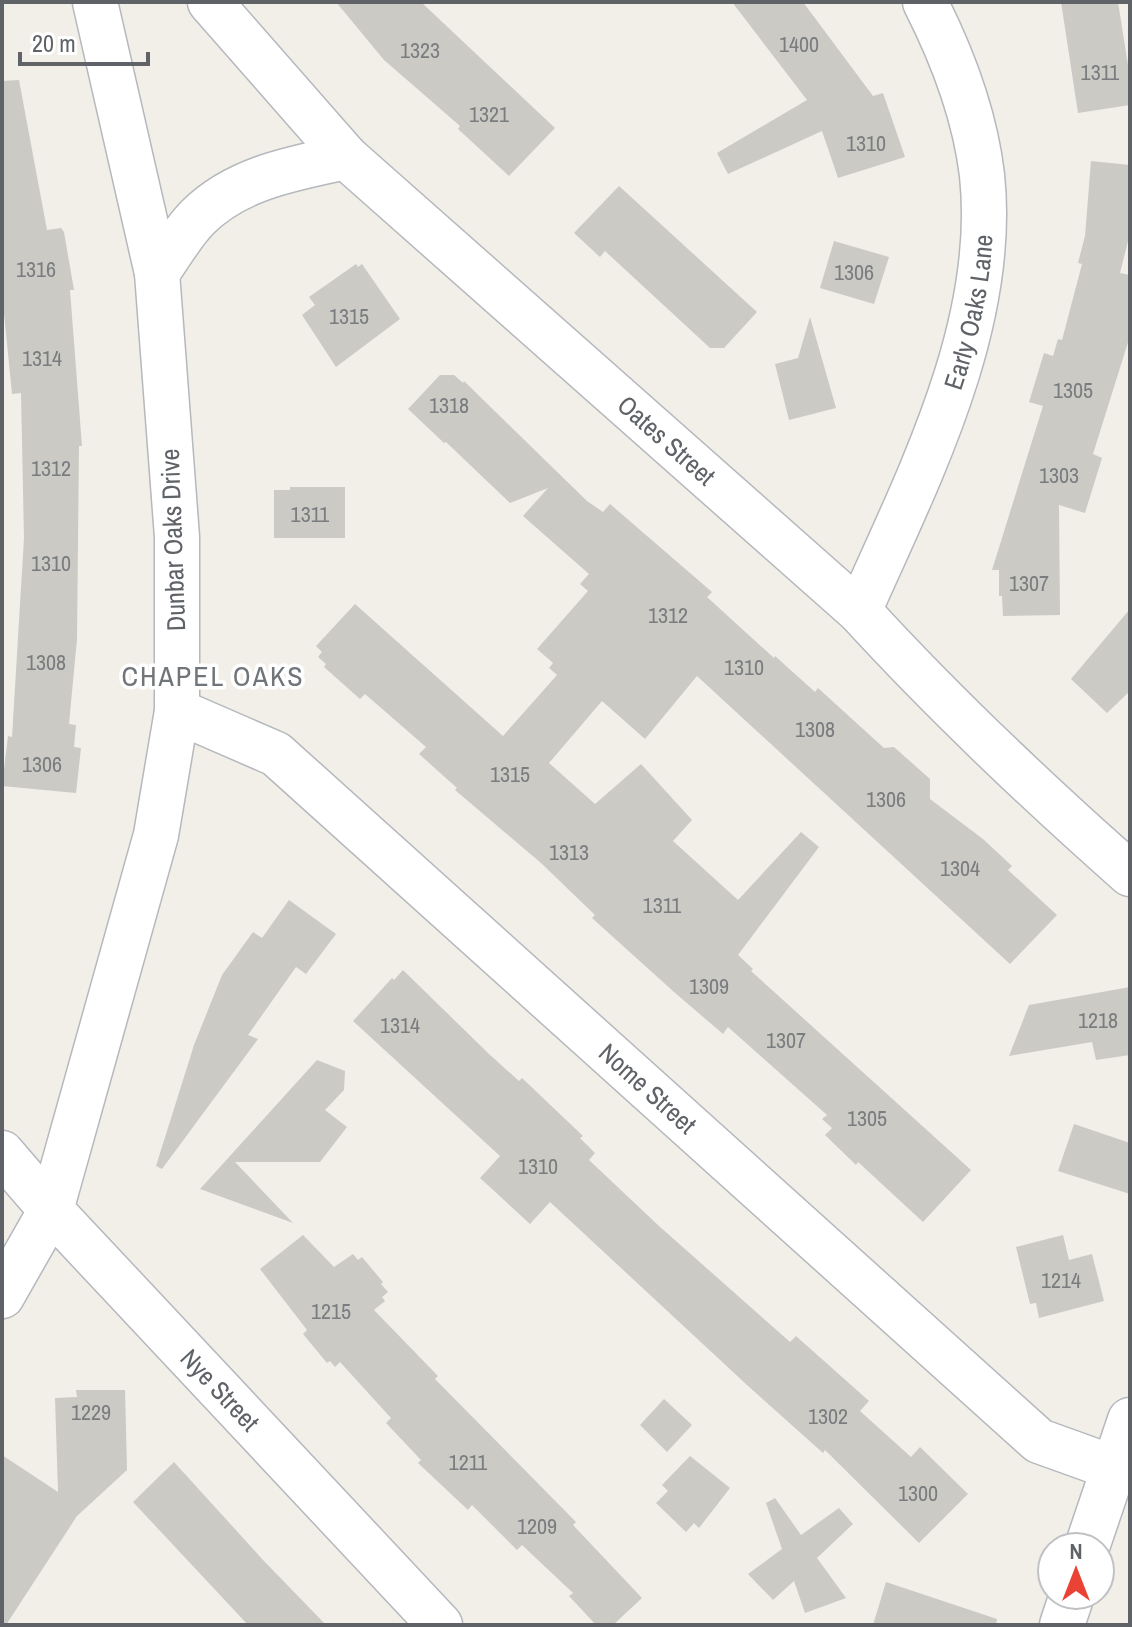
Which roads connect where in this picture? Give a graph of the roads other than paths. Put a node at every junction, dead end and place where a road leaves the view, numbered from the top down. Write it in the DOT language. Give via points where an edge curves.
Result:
graph roads {
  1 [pos="95,2"];
  2 [pos="210,2"];
  3 [pos="925,2"];
  4 [pos="346,157"];
  5 [pos="157,273"];
  6 [pos="859,611"];
  7 [pos="177,711"];
  8 [pos="1130,874"];
  9 [pos="2,1153"];
  10 [pos="51,1210"];
  11 [pos="2,1296"];
  12 [pos="1130,1420"];
  13 [pos="1114,1468"];
  14 [pos="1092,1531"];
  15 [pos="440,1625"];
  1 -- 5 [label="street, Dunbar Oaks Drive"];
  2 -- 4 [label="street, Oates Street"];
  3 -- 6 [label="street, Early Oaks Lane" via="970,117 982,173 978,291 950,392"];
  4 -- 5 [label="street" via="245,183 198,217"];
  4 -- 6 [label="street, Oates Street"];
  5 -- 7 [label="street, Dunbar Oaks Drive" via="177,537"];
  6 -- 8 [label="street, Oates Street" via="1004,761"];
  7 -- 10 [label="street, Dunbar Oaks Drive" via="156,835"];
  7 -- 13 [label="street, Nome Street" via="276,754 1039,1441"];
  9 -- 10 [label="street, Nye Street"];
  10 -- 11 [label="street, Dunbar Oaks Drive"];
  10 -- 15 [label="street, Nye Street"];
  12 -- 13 [label="street"];
  13 -- 14 [label="street"];
}
